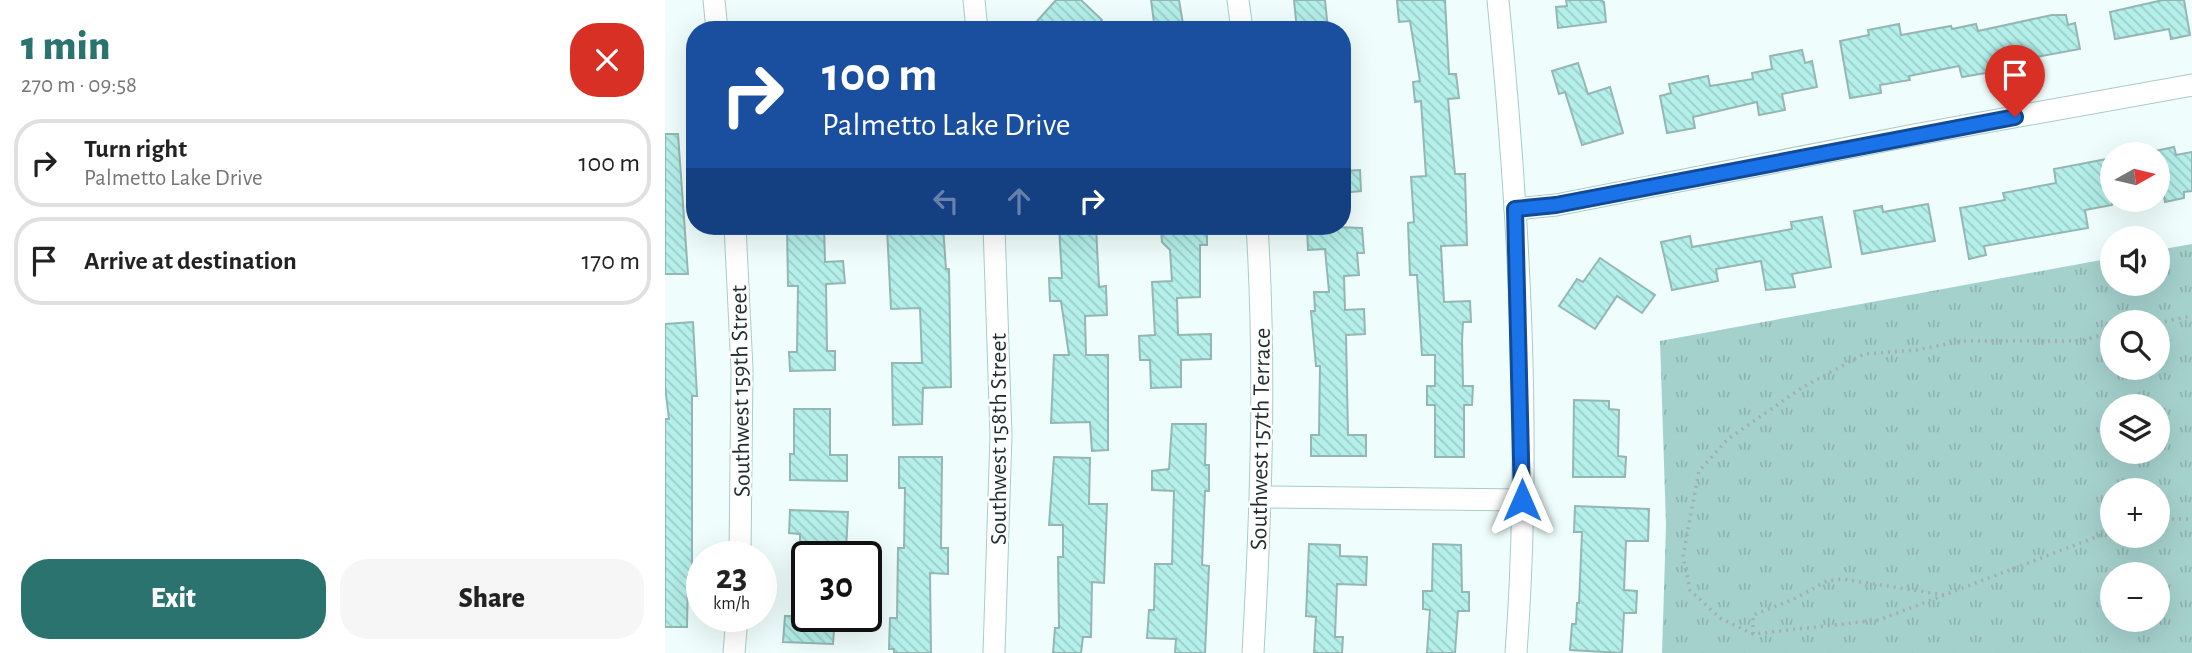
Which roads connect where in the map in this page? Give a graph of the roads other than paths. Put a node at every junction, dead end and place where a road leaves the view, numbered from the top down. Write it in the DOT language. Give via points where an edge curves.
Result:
graph roads {
  1 [pos="974,0"];
  2 [pos="1238,0"];
  3 [pos="1498,0"];
  4 [pos="720,1"];
  5 [pos="718,21"];
  6 [pos="976,21"];
  7 [pos="1241,21"];
  8 [pos="2192,85"];
  9 [pos="1515,209"];
  10 [pos="735,235"];
  11 [pos="994,235"];
  12 [pos="1258,235"];
  13 [pos="1262,496"];
  14 [pos="1522,500"];
  15 [pos="740,541"];
  16 [pos="736,632"];
  17 [pos="734,653"];
  18 [pos="994,653"];
  19 [pos="1252,653"];
  20 [pos="1516,653"];
  1 -- 6 [label="street"];
  2 -- 7 [label="street"];
  3 -- 9 [label="street"];
  4 -- 5 [label="street"];
  8 -- 9 [label="street"];
  9 -- 14 [label="street"];
  10 -- 15 [label="street, Southwest 159th Street" via="742,369"];
  11 -- 18 [label="street, Southwest 158th Street" via="1000,435"];
  12 -- 13 [label="street, Southwest 157th Terrace"];
  13 -- 14 [label="street"];
  13 -- 19 [label="street, Southwest 157th Terrace"];
  14 -- 20 [label="street"];
  16 -- 17 [label="street"];
}
